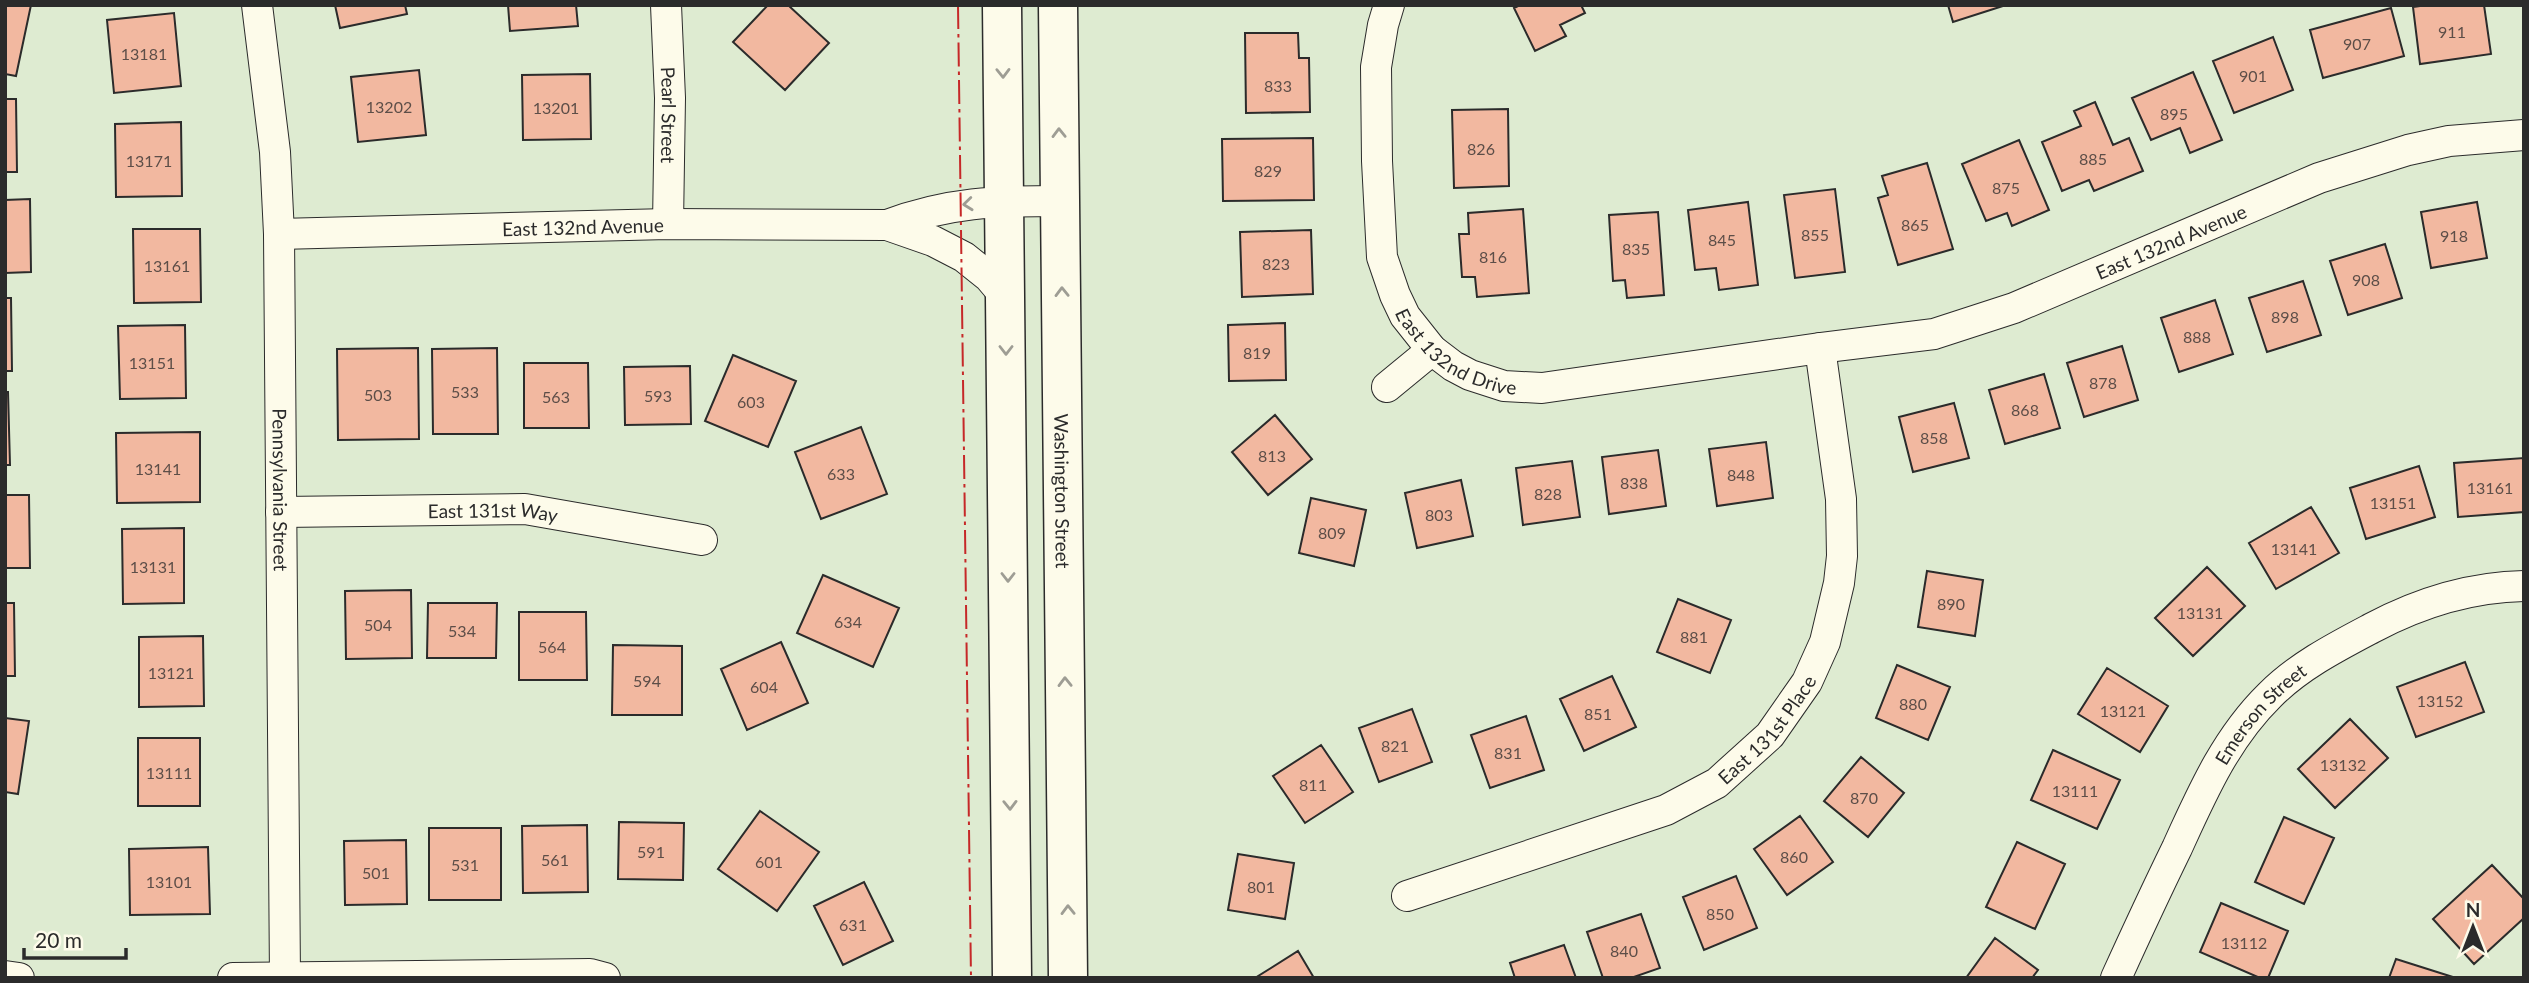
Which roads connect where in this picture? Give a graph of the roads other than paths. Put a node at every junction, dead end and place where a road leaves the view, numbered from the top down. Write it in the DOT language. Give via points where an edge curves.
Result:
graph roads {
  1 [pos="257,5"];
  2 [pos="666,5"];
  3 [pos="1002,5"];
  4 [pos="1058,5"];
  5 [pos="1389,5"];
  6 [pos="2524,135"];
  7 [pos="1004,201"];
  8 [pos="1060,201"];
  9 [pos="668,223"];
  10 [pos="887,225"];
  11 [pos="279,234"];
  12 [pos="1005,296"];
  13 [pos="1820,348"];
  14 [pos="1432,350"];
  15 [pos="1387,387"];
  16 [pos="281,512"];
  17 [pos="702,540"];
  18 [pos="2524,586"];
  19 [pos="1407,896"];
  20 [pos="5,976"];
  21 [pos="285,977"];
  22 [pos="19,978"];
  23 [pos="233,978"];
  24 [pos="605,978"];
  25 [pos="1012,978"];
  26 [pos="1068,978"];
  27 [pos="2116,978"];
  1 -- 11 [label="street, Pennsylvania Street" via="275,152"];
  2 -- 9 [label="street, Pearl Street"];
  3 -- 7 [label="main road, one-way"];
  8 -- 4 [label="main road, Washington Street, one-way"];
  5 -- 14 [label="street, East 132nd Drive" via="1376,67 1382,257 1405,316"];
  6 -- 13 [label="street, East 132nd Avenue" via="2449,141 2319,178 1969,325 1934,334"];
  7 -- 8 [label="street, East 132nd Avenue"];
  7 -- 10 [label="street, East 132nd Avenue, one-way" via="946,207"];
  7 -- 12 [label="main road"];
  26 -- 8 [label="main road, Washington Street, one-way"];
  9 -- 10 [label="street, East 132nd Avenue"];
  9 -- 11 [label="street, East 132nd Avenue"];
  10 -- 12 [label="street, East 132nd Avenue" via="964,257"];
  11 -- 16 [label="street, Pennsylvania Street"];
  12 -- 25 [label="main road, one-way"];
  13 -- 14 [label="street, East 132nd Drive" via="1542,388 1504,386 1470,375"];
  13 -- 19 [label="street, East 131st Place" via="1841,499 1839,583 1825,642 1807,682 1770,735 1717,783 1666,810"];
  14 -- 15 [label="street"];
  16 -- 17 [label="street, East 131st Way" via="525,509"];
  16 -- 21 [label="street, Pennsylvania Street"];
  18 -- 27 [label="street, Emerson Street" via="2449,596 2395,615 2321,654 2272,693 2221,757"];
  20 -- 22 [label="street"];
  21 -- 23 [label="street"];
  21 -- 24 [label="street" via="590,974"];
}
